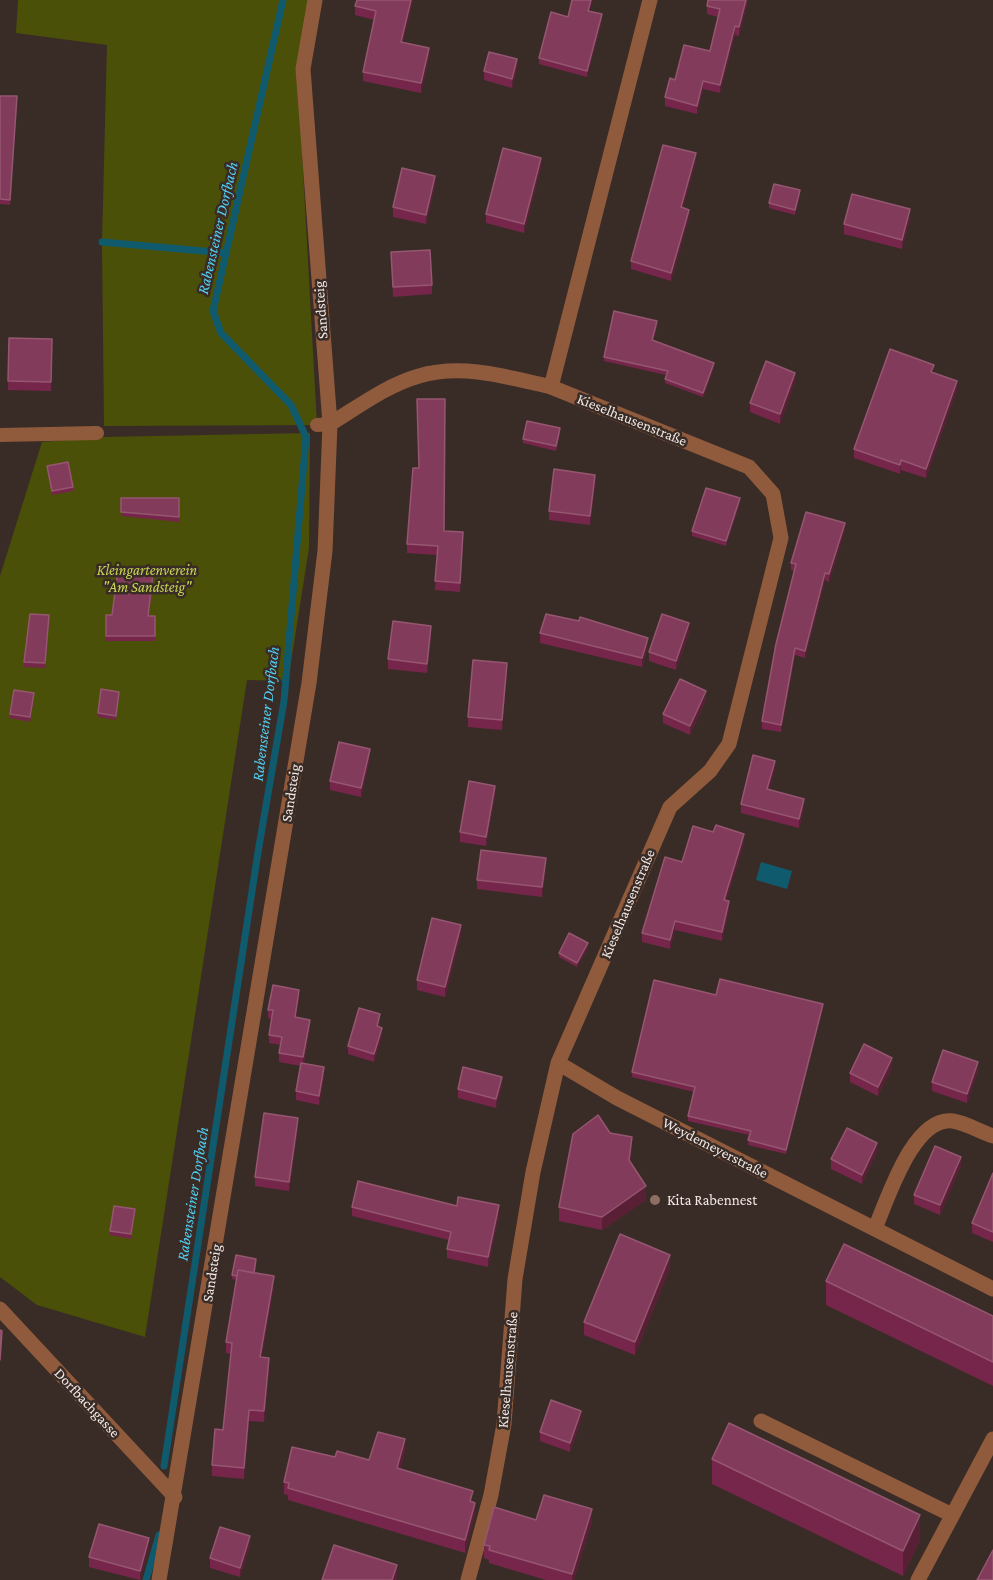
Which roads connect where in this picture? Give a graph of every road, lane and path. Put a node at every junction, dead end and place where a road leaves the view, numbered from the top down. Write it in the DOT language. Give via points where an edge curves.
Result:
graph roads {
  1 [pos="315,0"];
  2 [pos="650,0"];
  3 [pos="551,387"];
  4 [pos="323,425"];
  5 [pos="97,434"];
  6 [pos="0,435"];
  7 [pos="558,1063"];
  8 [pos="993,1136"];
  9 [pos="874,1228"];
  10 [pos="993,1289"];
  11 [pos="0,1309"];
  12 [pos="761,1421"];
  13 [pos="993,1439"];
  14 [pos="175,1497"];
  15 [pos="952,1515"];
  16 [pos="159,1580"];
  17 [pos="468,1580"];
  18 [pos="918,1580"];
  1 -- 4 [label="street, Sandsteig" via="303,69"];
  2 -- 3 [label="street"];
  3 -- 4 [label="street, Kieselhausenstraße" via="496,374 444,370 393,386"];
  3 -- 7 [label="street, Kieselhausenstraße" via="748,467 773,494 781,537 729,744 710,771 670,807"];
  4 -- 14 [label="street, Sandsteig" via="325,551 309,683"];
  5 -- 6 [label="lane"];
  7 -- 9 [label="street, Weydemeyerstraße" via="617,1098"];
  7 -- 17 [label="street, Kieselhausenstraße" via="532,1172 515,1279 504,1424 491,1495"];
  8 -- 9 [label="street" via="953,1121 938,1123 922,1132 910,1149"];
  9 -- 10 [label="street, Weydemeyerstraße"];
  11 -- 14 [label="street, Dorfbachgasse"];
  12 -- 15 [label="street"];
  13 -- 15 [label="street"];
  14 -- 16 [label="street, Sandsteig"];
  15 -- 18 [label="street"];
}
